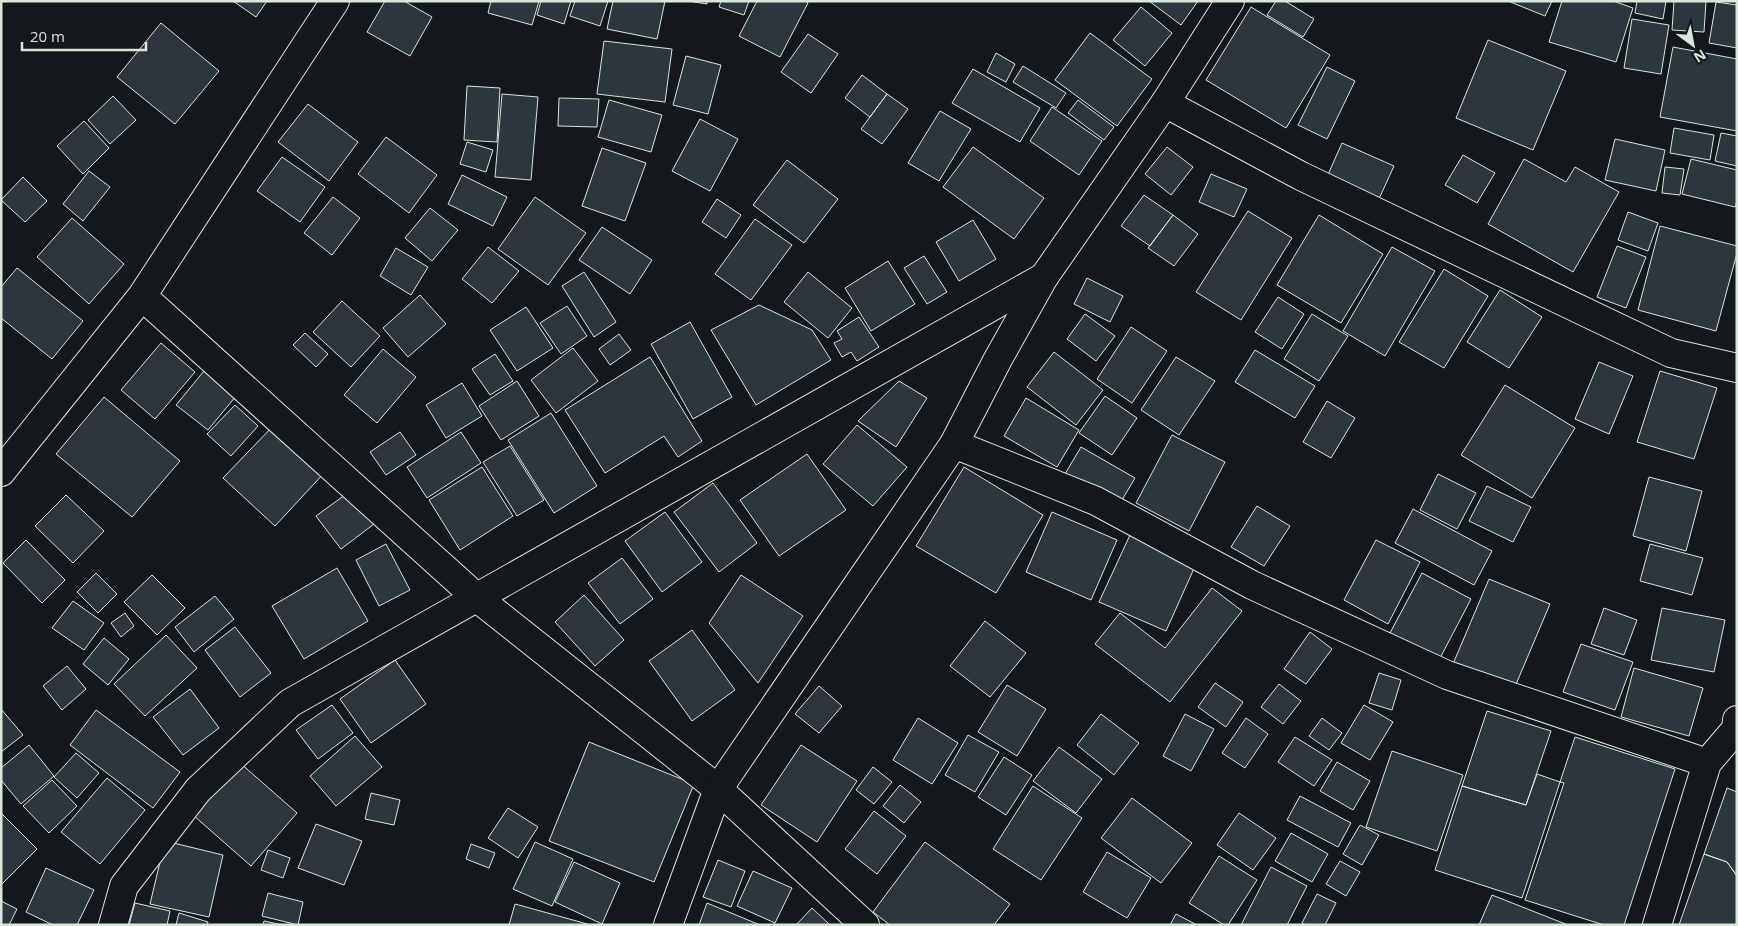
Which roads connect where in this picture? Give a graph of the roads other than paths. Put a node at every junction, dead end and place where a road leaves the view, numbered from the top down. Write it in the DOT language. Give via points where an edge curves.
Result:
graph roads {
  1 [pos="336,1"];
  2 [pos="1230,1"];
  3 [pos="1165,102"];
  4 [pos="1044,277"];
  5 [pos="142,296"];
  6 [pos="1737,368"];
  7 [pos="954,444"];
  8 [pos="1,472"];
  9 [pos="476,597"];
  10 [pos="1736,726"];
  11 [pos="1706,764"];
  12 [pos="718,788"];
  13 [pos="113,925"];
  14 [pos="668,925"];
  15 [pos="865,925"];
  16 [pos="1656,925"];
  1 -- 5 [label="street"];
  2 -- 3 [label="street"];
  3 -- 4 [label="street"];
  3 -- 6 [label="street" via="1301,176 1671,353"];
  4 -- 7 [label="street"];
  4 -- 9 [label="street"];
  5 -- 8 [label="street"];
  5 -- 9 [label="street"];
  7 -- 11 [label="street" via="1096,501 1252,585 1447,675"];
  7 -- 12 [label="street"];
  9 -- 12 [label="street"];
  9 -- 13 [label="street" via="290,703 198,790 124,886"];
  10 -- 11 [label="street"];
  11 -- 16 [label="street"];
  12 -- 14 [label="street"];
  12 -- 15 [label="street"];
}
